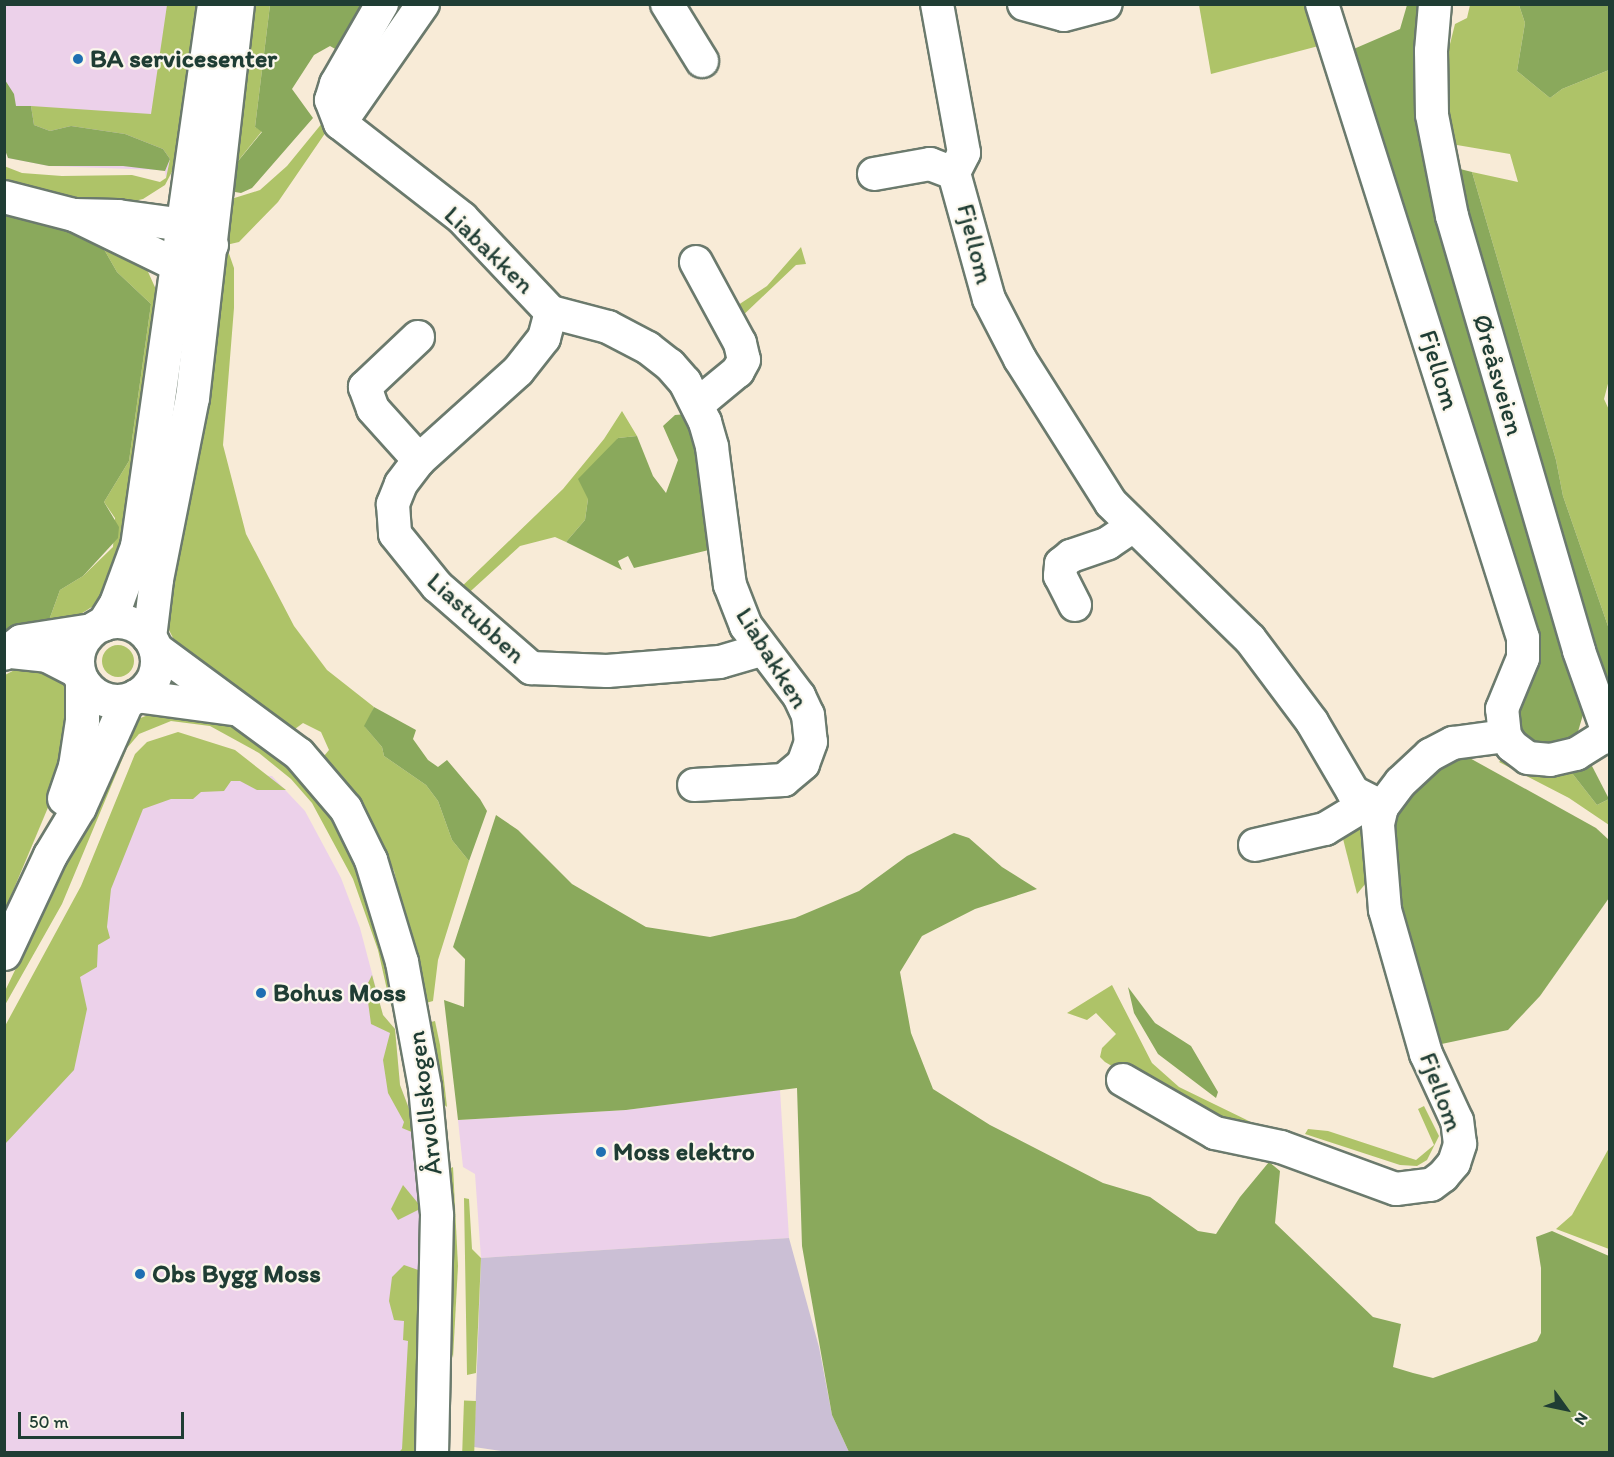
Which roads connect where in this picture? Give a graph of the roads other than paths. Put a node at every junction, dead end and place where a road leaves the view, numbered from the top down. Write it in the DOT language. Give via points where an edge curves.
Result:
graph roads {
  1 [pos="214,4"];
  2 [pos="237,4"];
  3 [pos="382,4"];
  4 [pos="423,4"];
  5 [pos="667,4"];
  6 [pos="1024,4"];
  7 [pos="1106,4"];
  8 [pos="1322,4"];
  9 [pos="1435,4"];
  10 [pos="941,5"];
  11 [pos="702,61"];
  12 [pos="340,123"];
  13 [pos="954,173"];
  14 [pos="874,174"];
  15 [pos="4,197"];
  16 [pos="74,215"];
  17 [pos="184,225"];
  18 [pos="212,245"];
  19 [pos="696,262"];
  20 [pos="179,266"];
  21 [pos="550,312"];
  22 [pos="418,337"];
  23 [pos="698,404"];
  24 [pos="419,460"];
  25 [pos="1132,527"];
  26 [pos="1075,605"];
  27 [pos="98,627"];
  28 [pos="152,643"];
  29 [pos="761,650"];
  30 [pos="6,653"];
  31 [pos="80,676"];
  32 [pos="131,698"];
  33 [pos="234,709"];
  34 [pos="1505,736"];
  35 [pos="1609,736"];
  36 [pos="694,785"];
  37 [pos="1375,805"];
  38 [pos="1254,845"];
  39 [pos="50,855"];
  40 [pos="4,953"];
  41 [pos="1123,1080"];
  42 [pos="432,1452"];
  1 -- 17 [label="main road"];
  2 -- 18 [label="main road"];
  3 -- 12 [label="street" via="330,100"];
  4 -- 12 [label="street"];
  5 -- 11 [label="street"];
  6 -- 7 [label="street" via="1064,15"];
  8 -- 34 [label="street, Fjellom" via="1523,638 1523,658 1502,709"];
  9 -- 35 [label="street, Øreåsveien" via="1431,84 1441,172 1576,639"];
  10 -- 13 [label="street, Fjellom" via="964,153"];
  12 -- 21 [label="street, Liabakken" via="462,218"];
  13 -- 14 [label="street, Fjellom" via="930,164"];
  13 -- 25 [label="street, Fjellom" via="989,299 1020,359 1105,493"];
  15 -- 16 [label="street"];
  16 -- 17 [label="street"];
  16 -- 20 [label="street"];
  17 -- 18 [label="street"];
  17 -- 20 [label="main road"];
  18 -- 20 [label="street"];
  18 -- 28 [label="main road" via="192,398 156,579"];
  19 -- 23 [label="street" via="740,343 744,360 738,371"];
  20 -- 27 [label="main road" via="137,546 121,593"];
  21 -- 23 [label="street, Liabakken" via="608,327 648,348 677,374"];
  21 -- 24 [label="street, Liastubben" via="544,338 518,371"];
  22 -- 24 [label="street" via="365,387 373,409"];
  23 -- 29 [label="street, Liabakken" via="712,447 730,585 746,626"];
  24 -- 29 [label="street, Liastubben" via="401,484 393,504 395,534 437,586 531,668 607,671 720,662"];
  25 -- 26 [label="street" via="1108,543 1071,556 1061,564 1060,576"];
  25 -- 37 [label="street, Fjellom" via="1250,639 1312,722 1353,792"];
  27 -- 28 [label="main road" via="128,623"];
  27 -- 30 [label="street" via="21,641"];
  27 -- 31 [label="main road" via="78,651"];
  28 -- 32 [label="main road" via="155,673"];
  28 -- 33 [label="street, Årvollskogen" via="219,692"];
  29 -- 36 [label="street, Liabakken" via="799,696 808,715 811,742 803,764 784,780"];
  30 -- 31 [label="street" via="24,650 47,656"];
  31 -- 32 [label="main road" via="97,696"];
  31 -- 39 [label="main road" via="75,766"];
  32 -- 33 [label="street, Årvollskogen"];
  32 -- 39 [label="main road" via="79,807"];
  33 -- 42 [label="street, Årvollskogen" via="299,754 346,809 371,860 402,962 423,1076 437,1215"];
  34 -- 35 [label="street" via="1528,758 1550,760 1576,754"];
  34 -- 37 [label="street" via="1453,743 1430,755"];
  37 -- 38 [label="street" via="1324,829"];
  37 -- 41 [label="street, Fjellom" via="1385,910 1426,1054 1457,1121 1460,1144 1454,1163 1443,1176 1431,1185 1396,1189 1281,1147 1215,1133"];
  39 -- 40 [label="main road"];
}
